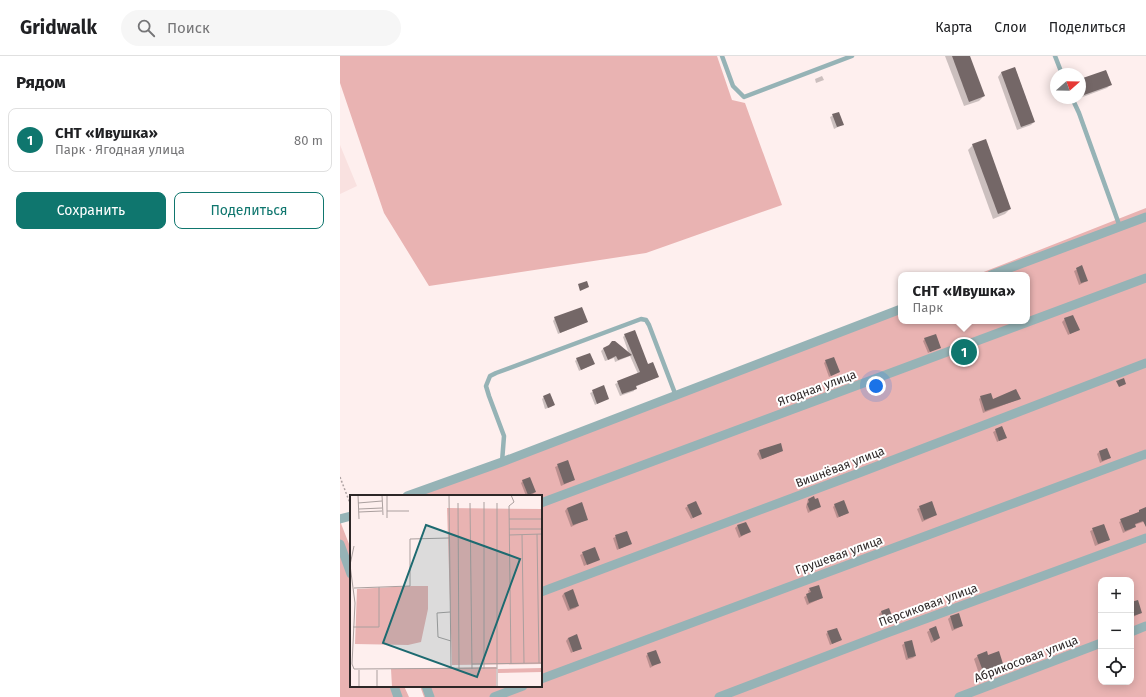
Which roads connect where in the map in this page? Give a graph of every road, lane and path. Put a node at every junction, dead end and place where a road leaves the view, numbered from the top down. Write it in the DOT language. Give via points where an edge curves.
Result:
graph roads {
  1 [pos="722,56"];
  2 [pos="852,56"];
  3 [pos="1055,56"];
  4 [pos="1060,68"];
  5 [pos="1075,104"];
  6 [pos="1146,217"];
  7 [pos="1120,227"];
  8 [pos="1000,272"];
  9 [pos="1146,278"];
  10 [pos="898,310"];
  11 [pos="1030,321"];
  12 [pos="1022,324"];
  13 [pos="1146,363"];
  14 [pos="676,396"];
  15 [pos="1146,454"];
  16 [pos="502,462"];
  17 [pos="340,477"];
  18 [pos="410,495"];
  19 [pos="350,503"];
  20 [pos="542,503"];
  21 [pos="350,516"];
  22 [pos="340,519"];
  23 [pos="1146,538"];
  24 [pos="340,544"];
  25 [pos="350,571"];
  26 [pos="542,592"];
  27 [pos="1146,626"];
  28 [pos="1134,631"];
  29 [pos="1098,644"];
  30 [pos="542,679"];
  31 [pos="394,687"];
  32 [pos="426,687"];
  33 [pos="520,687"];
  34 [pos="398,697"];
  35 [pos="430,697"];
  36 [pos="494,697"];
  37 [pos="719,697"];
  38 [pos="958,697"];
  1 -- 2 [label="lane" via="733,86 744,97"];
  3 -- 4 [label="lane"];
  5 -- 7 [label="lane"];
  6 -- 7 [label="street"];
  7 -- 8 [label="street"];
  9 -- 11 [label="street, Ягодная улица"];
  10 -- 14 [label="street" via="784,352"];
  12 -- 20 [label="street, Ягодная улица"];
  13 -- 26 [label="street, Вишнёвая улица"];
  14 -- 16 [label="street"];
  14 -- 16 [label="lane" via="649,325 646,320 641,319 496,373 490,376 486,386 504,436"];
  15 -- 30 [label="street, Грушевая улица"];
  16 -- 18 [label="street"];
  17 -- 19 [label="path"];
  21 -- 22 [label="street"];
  23 -- 37 [label="street, Персиковая улица" via="887,632"];
  24 -- 25 [label="street"];
  27 -- 28 [label="street"];
  29 -- 38 [label="street, Абрикосовая улица"];
  31 -- 34 [label="street"];
  32 -- 35 [label="street"];
  33 -- 36 [label="street"];
}
